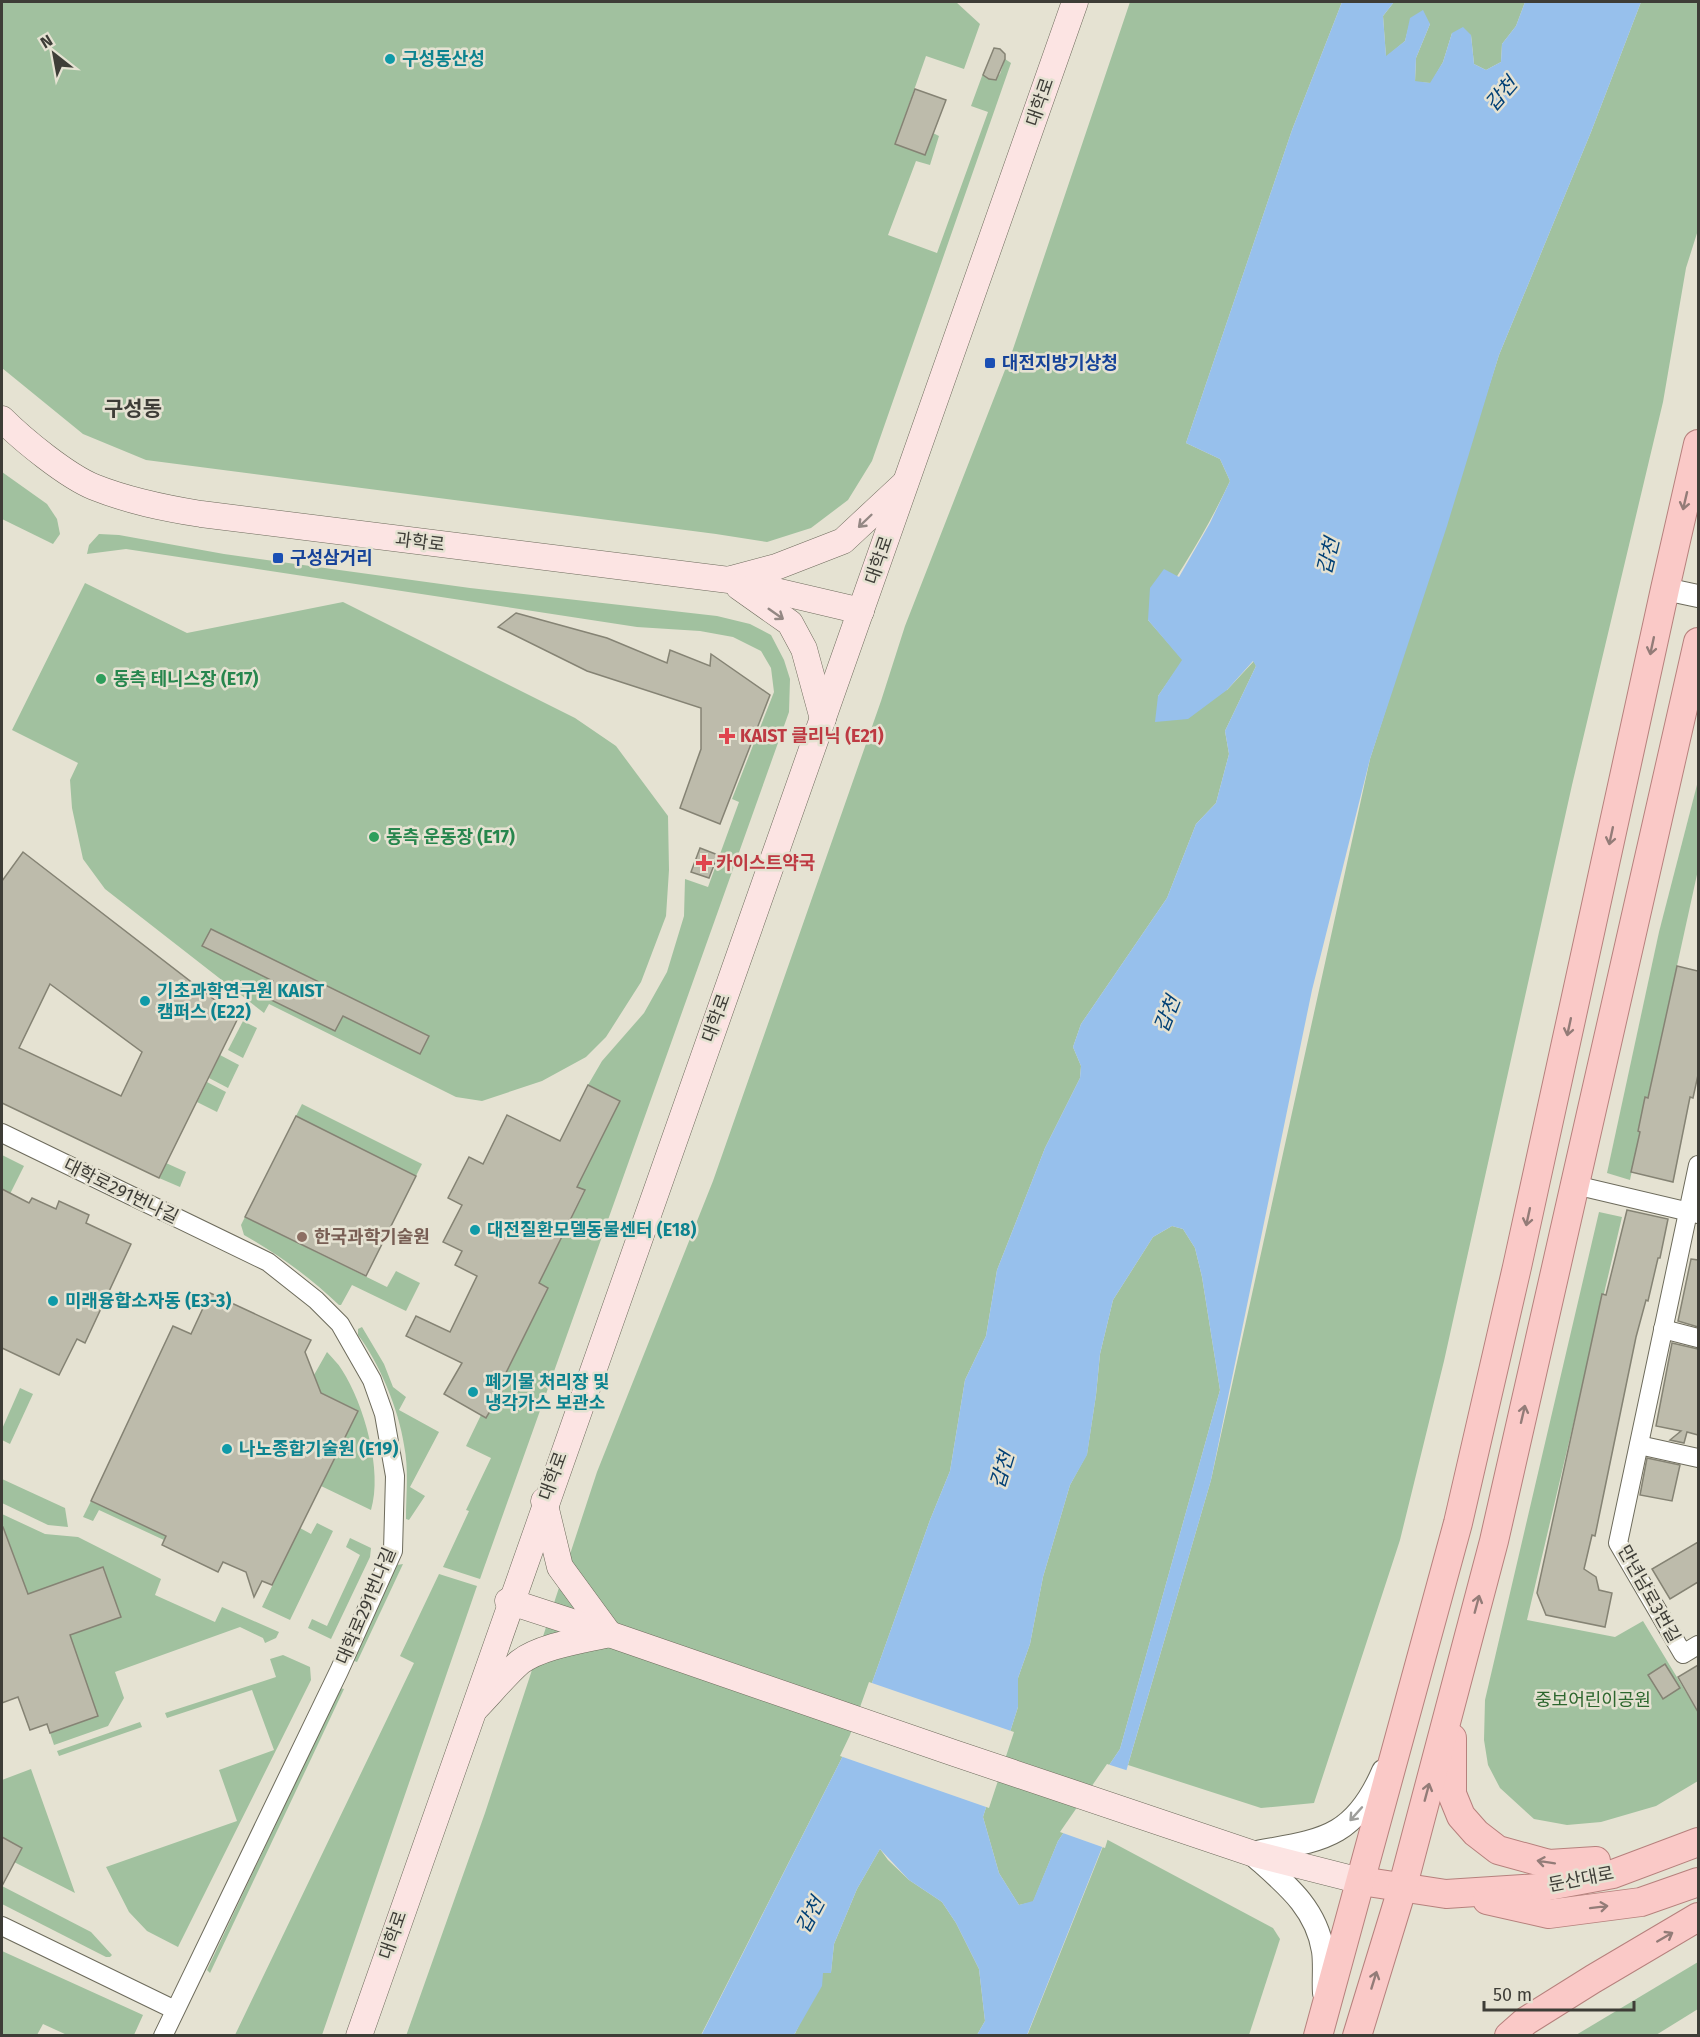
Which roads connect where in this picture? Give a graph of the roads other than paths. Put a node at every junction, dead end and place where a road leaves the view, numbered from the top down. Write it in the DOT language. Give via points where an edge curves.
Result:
graph roads {
  1 [pos="1075,2"];
  2 [pos="2,419"];
  3 [pos="1698,444"];
  4 [pos="907,480"];
  5 [pos="729,580"];
  6 [pos="1665,589"];
  7 [pos="1698,596"];
  8 [pos="861,610"];
  9 [pos="1698,642"];
  10 [pos="823,719"];
  11 [pos="2,1133"];
  12 [pos="1698,1165"];
  13 [pos="1575,1185"];
  14 [pos="1694,1213"];
  15 [pos="1663,1329"];
  16 [pos="1698,1338"];
  17 [pos="1639,1445"];
  18 [pos="1698,1458"];
  19 [pos="544,1501"];
  20 [pos="508,1601"];
  21 [pos="609,1634"];
  22 [pos="1698,1645"];
  23 [pos="1452,1697"];
  24 [pos="469,1716"];
  25 [pos="1402,1726"];
  26 [pos="1698,1842"];
  27 [pos="1251,1853"];
  28 [pos="1666,1855"];
  29 [pos="1361,1881"];
  30 [pos="1698,1882"];
  31 [pos="1402,1889"];
  32 [pos="1459,1894"];
  33 [pos="1698,1917"];
  34 [pos="2,1926"];
  35 [pos="175,2010"];
  36 [pos="1322,2023"];
  37 [pos="164,2036"];
  38 [pos="358,2036"];
  39 [pos="1357,2036"];
  40 [pos="1509,2036"];
  1 -- 4 [label="main road, 대학로"];
  2 -- 5 [label="main road, 과학로" via="17,434 92,486 153,506"];
  3 -- 6 [label="main road, one-way"];
  4 -- 5 [label="main road, one-way" via="843,542"];
  4 -- 8 [label="main road, 대학로"];
  5 -- 8 [label="main road, 과학로"];
  5 -- 10 [label="main road, one-way" via="790,623 804,649"];
  6 -- 7 [label="street"];
  6 -- 25 [label="main road, one-way" via="1512,1290 1458,1522"];
  8 -- 10 [label="main road, 대학로"];
  9 -- 13 [label="main road"];
  10 -- 19 [label="main road, 대학로"];
  11 -- 35 [label="street, 대학로291번나길" via="268,1262 340,1324 372,1380 384,1414 395,1476 393,1551"];
  12 -- 14 [label="street, 만년남로3번길"];
  13 -- 14 [label="street"];
  23 -- 13 [label="main road, one-way" via="1494,1541"];
  14 -- 15 [label="street, 만년남로3번길"];
  15 -- 16 [label="street"];
  15 -- 17 [label="street, 만년남로3번길"];
  17 -- 18 [label="street"];
  17 -- 22 [label="street, 만년남로3번길" via="1618,1543 1683,1654"];
  19 -- 20 [label="main road, 대학로"];
  19 -- 21 [label="main road" via="560,1567"];
  20 -- 21 [label="main road"];
  20 -- 24 [label="main road, 대학로"];
  21 -- 24 [label="main road" via="538,1653 520,1663"];
  21 -- 27 [label="main road"];
  28 -- 23 [label="main road, one-way" via="1549,1864 1498,1850 1461,1816 1452,1794"];
  31 -- 23 [label="main road, one-way"];
  24 -- 38 [label="main road, 대학로"];
  25 -- 27 [label="street, one-way" via="1379,1780 1346,1826 1319,1840"];
  25 -- 29 [label="main road"];
  26 -- 28 [label="main road, 둔산대로"];
  27 -- 29 [label="main road"];
  27 -- 36 [label="street" via="1297,1895 1317,1926 1323,1952"];
  28 -- 32 [label="main road, 둔산대로" via="1613,1874 1538,1888"];
  29 -- 31 [label="main road, 둔산대로"];
  29 -- 36 [label="main road"];
  32 -- 30 [label="main road, 둔산대로, one-way" via="1550,1914 1641,1902"];
  31 -- 32 [label="main road, 둔산대로"];
  39 -- 31 [label="main road, one-way"];
  40 -- 33 [label="main road, one-way" via="1526,2021"];
  34 -- 35 [label="street"];
  35 -- 37 [label="street, 대학로291번나길"];
}
